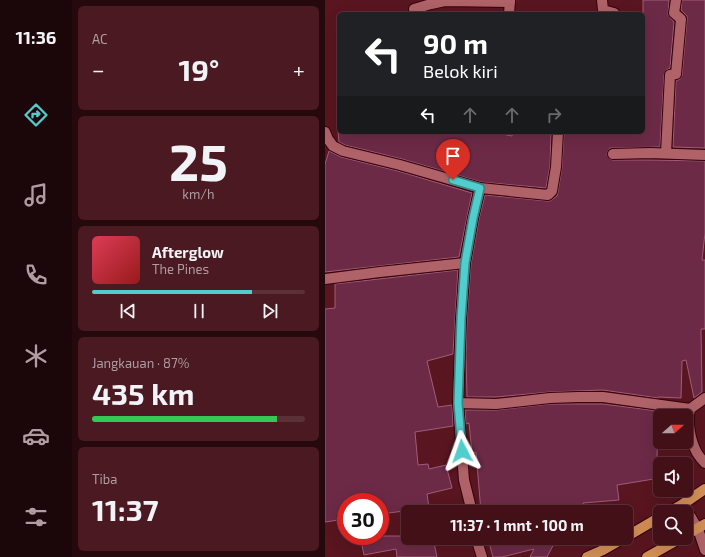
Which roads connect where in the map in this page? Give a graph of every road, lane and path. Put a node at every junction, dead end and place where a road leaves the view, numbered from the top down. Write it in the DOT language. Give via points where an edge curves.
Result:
graph roads {
  1 [pos="602,0"];
  2 [pos="676,0"];
  3 [pos="510,1"];
  4 [pos="414,9"];
  5 [pos="509,12"];
  6 [pos="610,12"];
  7 [pos="325,132"];
  8 [pos="558,134"];
  9 [pos="666,153"];
  10 [pos="613,154"];
  11 [pos="705,155"];
  12 [pos="480,188"];
  13 [pos="465,263"];
  14 [pos="325,279"];
  15 [pos="705,398"];
  16 [pos="458,403"];
  17 [pos="690,408"];
  18 [pos="705,463"];
  19 [pos="705,488"];
  20 [pos="683,504"];
  21 [pos="470,505"];
  22 [pos="653,521"];
  23 [pos="702,526"];
  24 [pos="633,532"];
  25 [pos="693,532"];
  26 [pos="478,545"];
  27 [pos="611,545"];
  28 [pos="668,545"];
  29 [pos="705,550"];
  30 [pos="482,557"];
  31 [pos="587,557"];
  32 [pos="647,557"];
  1 -- 6 [label="street" via="603,10"];
  2 -- 9 [label="street" via="674,13 681,19 676,74 670,75"];
  3 -- 4 [label="street" via="445,1"];
  3 -- 5 [label="street"];
  7 -- 12 [label="street" via="333,146 343,151"];
  8 -- 12 [label="street" via="552,192 548,195"];
  9 -- 10 [label="street"];
  9 -- 11 [label="street"];
  12 -- 13 [label="street"];
  13 -- 14 [label="street"];
  13 -- 16 [label="street"];
  15 -- 17 [label="street"];
  16 -- 17 [label="street" via="496,404 550,398 603,397"];
  16 -- 21 [label="street" via="464,480"];
  17 -- 18 [label="street" via="688,416 691,440 697,454"];
  19 -- 20 [label="main road"];
  20 -- 23 [label="street"];
  22 -- 24 [label="main road"];
  23 -- 25 [label="main road"];
  23 -- 29 [label="street"];
  26 -- 30 [label="street"];
  27 -- 31 [label="main road"];
  28 -- 32 [label="main road"];
}
